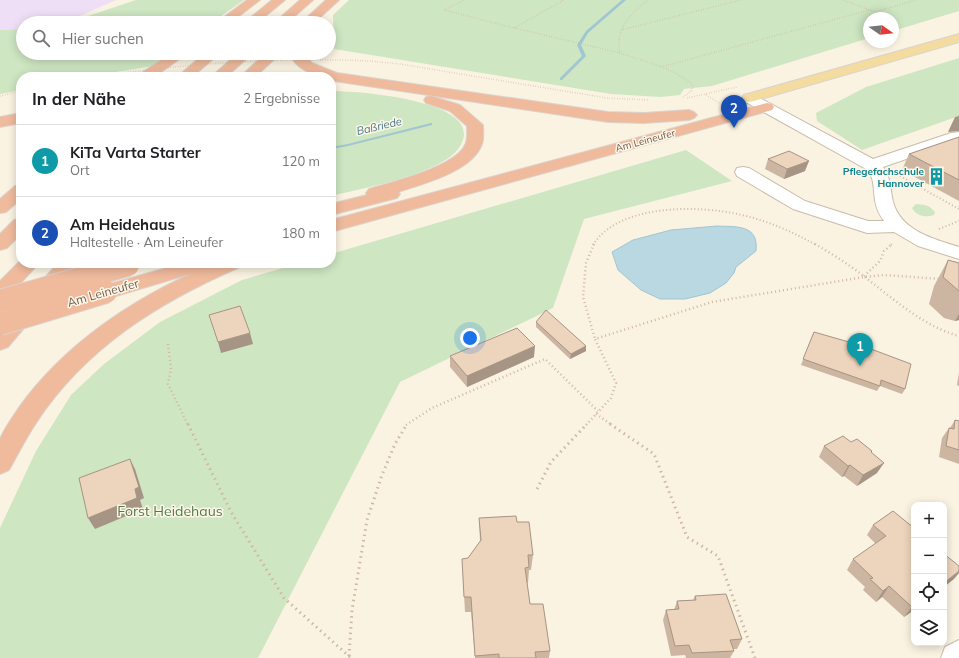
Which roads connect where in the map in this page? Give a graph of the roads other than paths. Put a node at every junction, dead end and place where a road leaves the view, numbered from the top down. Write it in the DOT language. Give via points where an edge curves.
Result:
graph roads {
  1 [pos="254,0"];
  2 [pos="279,0"];
  3 [pos="308,0"];
  4 [pos="333,0"];
  5 [pos="320,10"];
  6 [pos="232,16"];
  7 [pos="259,16"];
  8 [pos="289,16"];
  9 [pos="314,16"];
  10 [pos="316,16"];
  11 [pos="959,38"];
  12 [pos="959,49"];
  13 [pos="171,60"];
  14 [pos="174,60"];
  15 [pos="205,60"];
  16 [pos="238,60"];
  17 [pos="266,60"];
  18 [pos="302,60"];
  19 [pos="153,72"];
  20 [pos="160,72"];
  21 [pos="190,72"];
  22 [pos="224,72"];
  23 [pos="253,72"];
  24 [pos="322,72"];
  25 [pos="336,77"];
  26 [pos="336,88"];
  27 [pos="750,98"];
  28 [pos="766,107"];
  29 [pos="689,114"];
  30 [pos="16,119"];
  31 [pos="0,122"];
  32 [pos="957,136"];
  33 [pos="874,164"];
  34 [pos="743,172"];
  35 [pos="16,194"];
  36 [pos="336,207"];
  37 [pos="0,208"];
  38 [pos="336,208"];
  39 [pos="336,225"];
  40 [pos="892,226"];
  41 [pos="16,229"];
  42 [pos="0,244"];
  43 [pos="959,253"];
  44 [pos="24,268"];
  45 [pos="65,268"];
  46 [pos="117,268"];
  47 [pos="188,268"];
  48 [pos="220,268"];
  49 [pos="0,293"];
  50 [pos="0,301"];
  51 [pos="0,324"];
  52 [pos="0,342"];
  53 [pos="0,463"];
  1 -- 6 [label="highway"];
  2 -- 7 [label="highway"];
  3 -- 8 [label="highway"];
  4 -- 5 [label="highway"];
  5 -- 9 [label="highway"];
  5 -- 10 [label="highway"];
  11 -- 27 [label="main road, Am Leineufer"];
  12 -- 28 [label="main road, Am Leineufer"];
  13 -- 19 [label="highway"];
  14 -- 20 [label="highway"];
  15 -- 21 [label="highway"];
  16 -- 22 [label="highway"];
  17 -- 23 [label="highway"];
  18 -- 24 [label="highway" via="307,66"];
  25 -- 29 [label="highway" via="608,117 644,118"];
  26 -- 36 [label="highway" via="429,99 455,108 466,116 475,125 476,135 466,156 456,163 438,172"];
  27 -- 28 [label="lane"];
  27 -- 29 [label="highway, Am Leineufer"];
  28 -- 33 [label="lane"];
  28 -- 39 [label="highway, Am Leineufer"];
  29 -- 38 [label="highway, Am Leineufer"];
  30 -- 31 [label="highway"];
  32 -- 33 [label="lane"];
  33 -- 40 [label="lane" via="881,175 884,203"];
  34 -- 40 [label="lane" via="799,205 867,227"];
  35 -- 37 [label="highway"];
  40 -- 43 [label="lane" via="916,238"];
  41 -- 42 [label="highway"];
  44 -- 49 [label="highway"];
  45 -- 52 [label="highway"];
  46 -- 50 [label="highway, Am Leineufer, bridge"];
  47 -- 51 [label="highway, Am Leineufer, bridge"];
  48 -- 53 [label="highway" via="178,286 96,339 63,369 30,410"];
}
